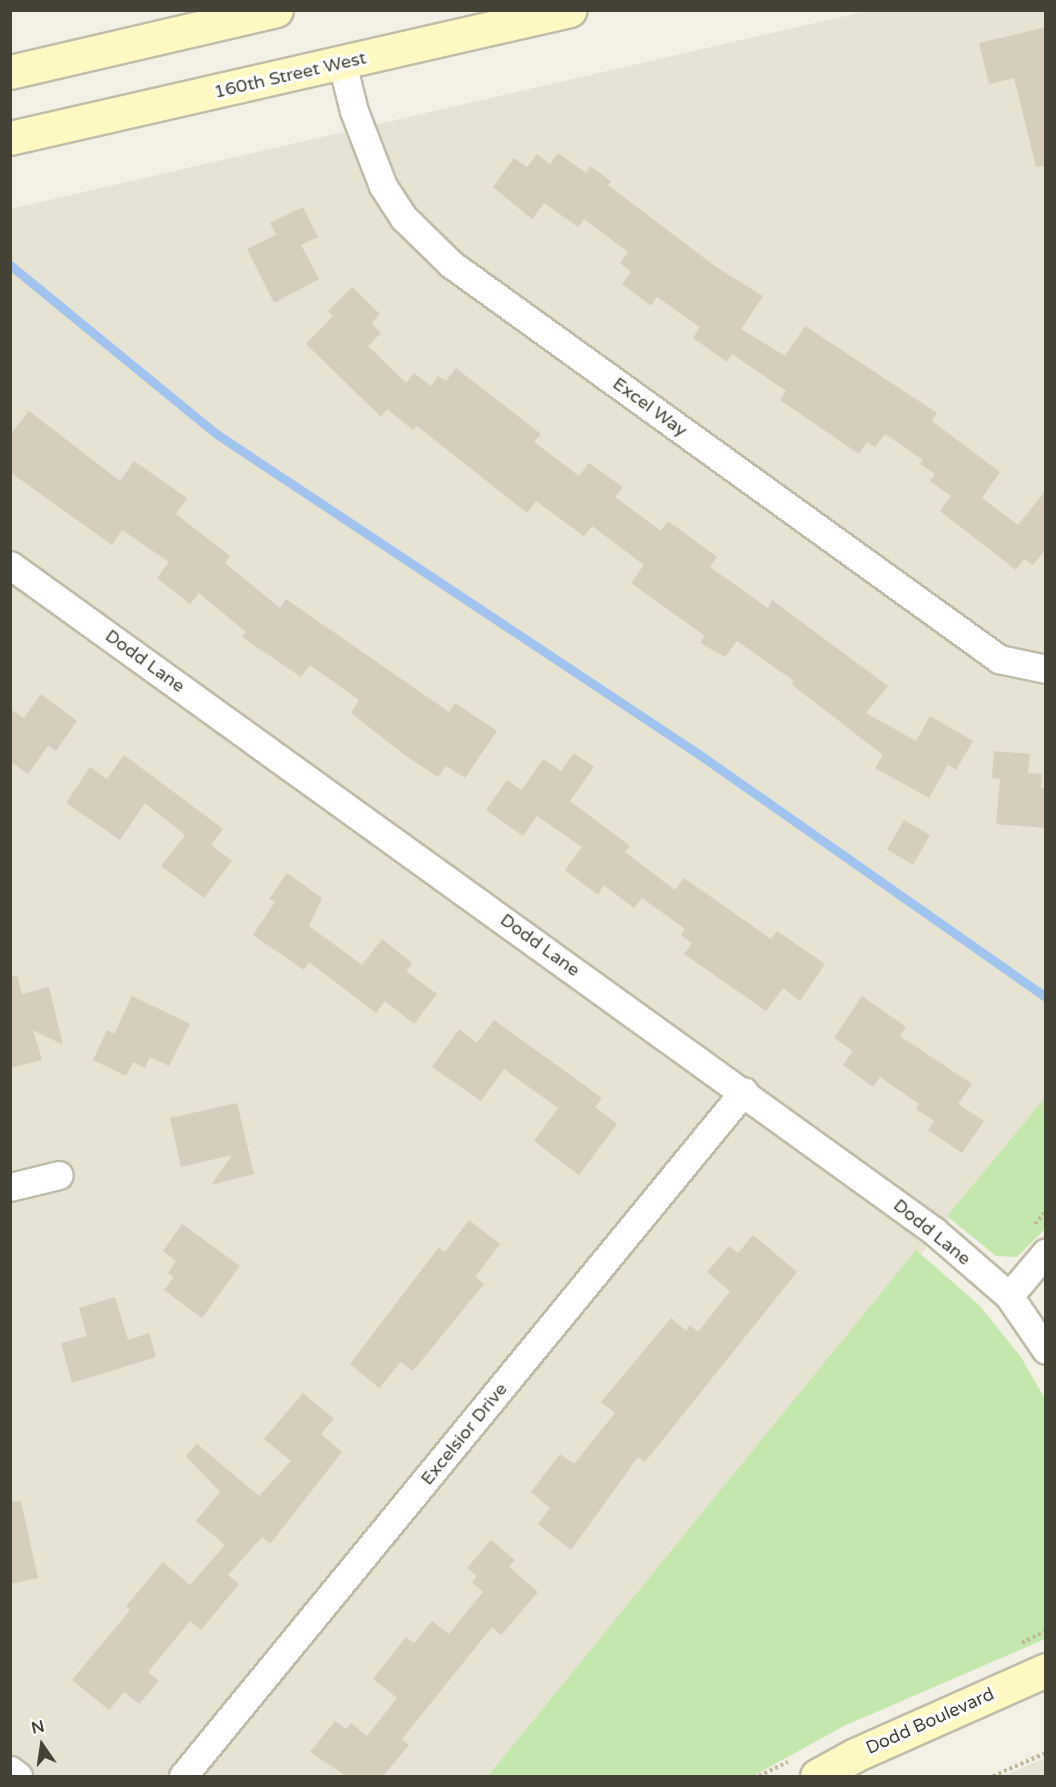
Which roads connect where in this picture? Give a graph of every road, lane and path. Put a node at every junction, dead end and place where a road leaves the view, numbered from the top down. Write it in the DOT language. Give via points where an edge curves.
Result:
graph roads {
  1 [pos="276,10"];
  2 [pos="570,10"];
  3 [pos="342,63"];
  4 [pos="10,72"];
  5 [pos="10,138"];
  6 [pos="10,565"];
  7 [pos="1046,669"];
  8 [pos="744,1091"];
  9 [pos="59,1175"];
  10 [pos="10,1186"];
  11 [pos="1046,1252"];
  12 [pos="1009,1296"];
  13 [pos="1046,1350"];
  14 [pos="1046,1670"];
  15 [pos="1046,1753"];
  16 [pos="10,1770"];
  17 [pos="18,1776"];
  18 [pos="183,1776"];
  19 [pos="817,1776"];
  20 [pos="993,1776"];
  1 -- 4 [label="main road"];
  2 -- 3 [label="main road, 160th Street West"];
  3 -- 5 [label="main road, 160th Street West"];
  3 -- 7 [label="street, Excel Way" via="354,111 383,186 404,218 451,264 999,659"];
  6 -- 8 [label="street, Dodd Lane"];
  8 -- 12 [label="street, Dodd Lane" via="934,1231"];
  8 -- 18 [label="street, Excelsior Drive"];
  9 -- 10 [label="street"];
  11 -- 12 [label="street"];
  12 -- 13 [label="street, Dodd Lane"];
  14 -- 19 [label="main road, Dodd Boulevard" via="855,1755"];
  15 -- 20 [label="path"];
  16 -- 17 [label="street"];
}
